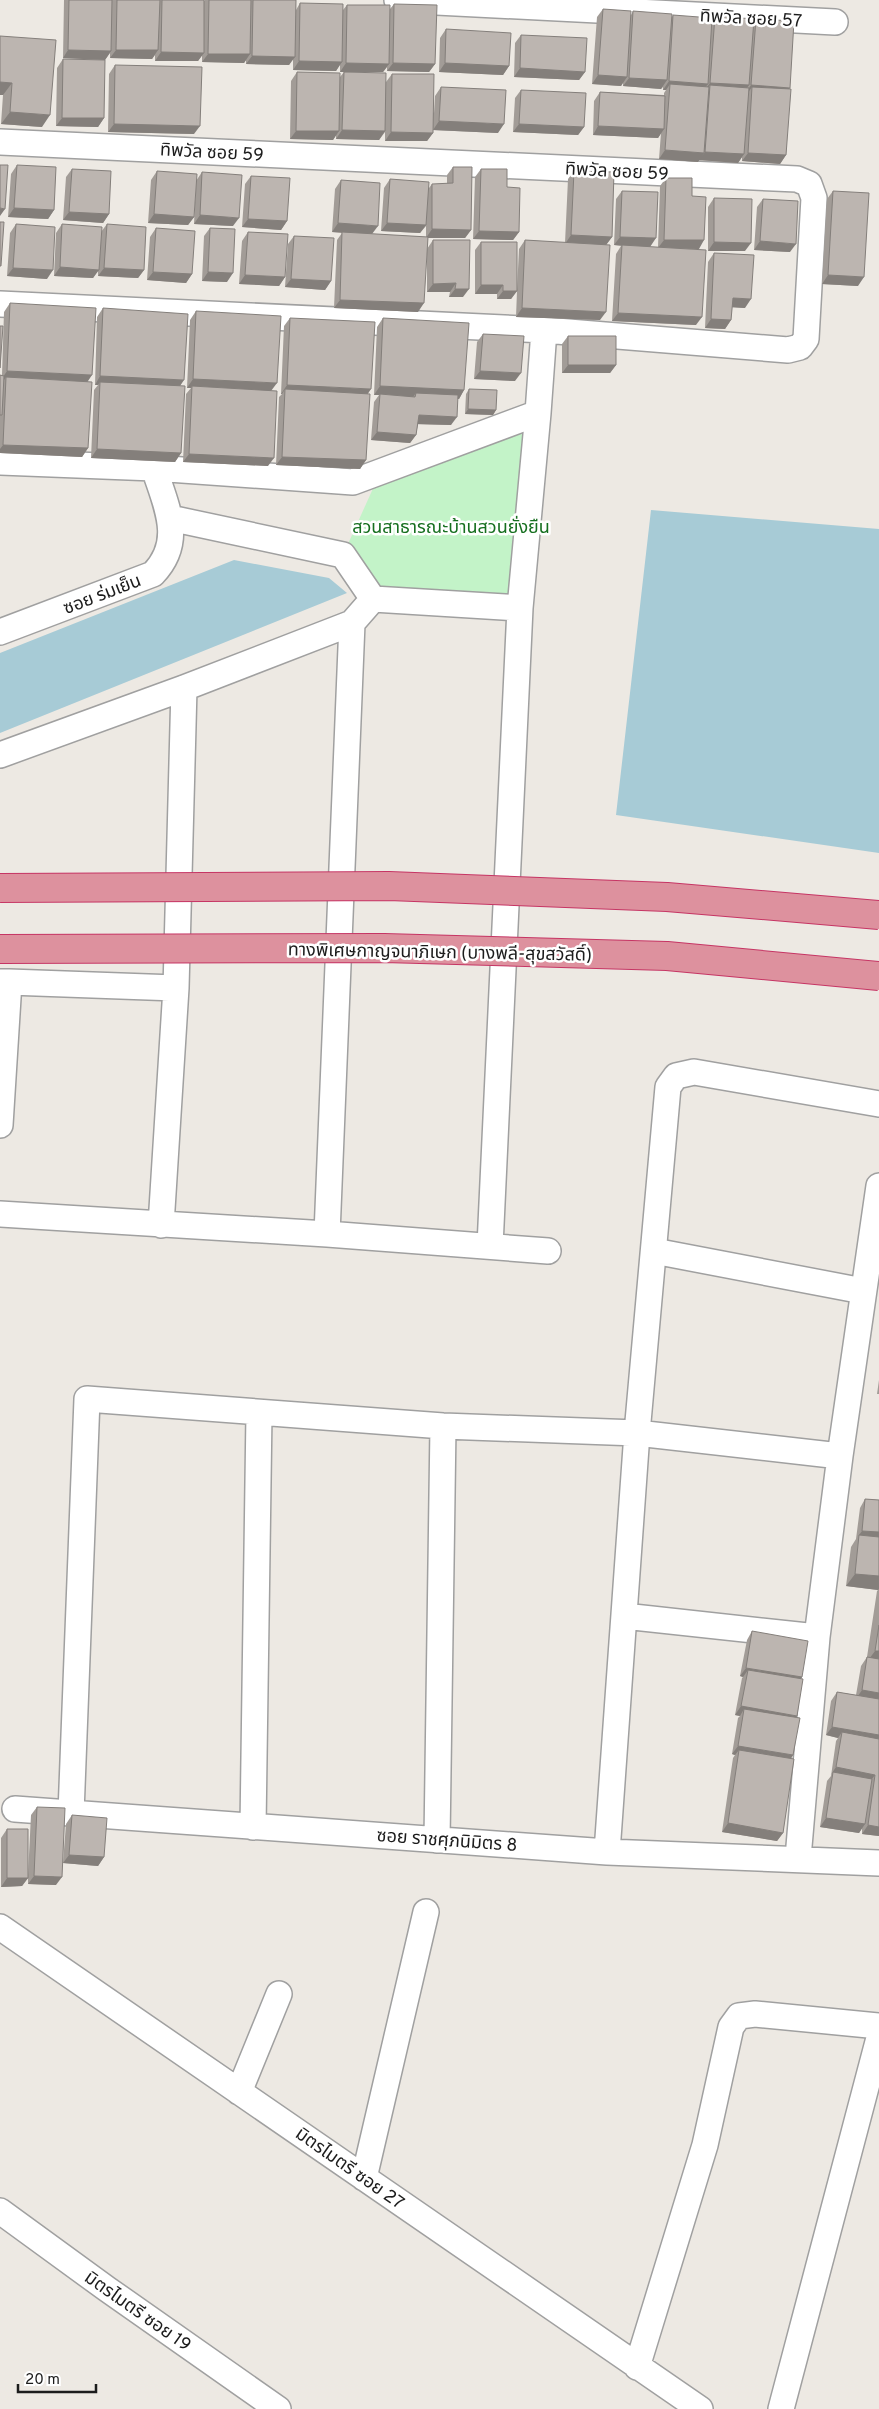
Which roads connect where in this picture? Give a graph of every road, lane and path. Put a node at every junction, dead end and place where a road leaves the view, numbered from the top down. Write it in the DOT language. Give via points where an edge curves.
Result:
graph roads {
  1 [pos="397,0"];
  2 [pos="835,22"];
  3 [pos="0,142"];
  4 [pos="0,304"];
  5 [pos="544,330"];
  6 [pos="538,413"];
  7 [pos="0,462"];
  8 [pos="154,468"];
  9 [pos="170,518"];
  10 [pos="373,599"];
  11 [pos="520,608"];
  12 [pos="352,623"];
  13 [pos="0,632"];
  14 [pos="184,688"];
  15 [pos="0,755"];
  16 [pos="0,888"];
  17 [pos="879,915"];
  18 [pos="0,949"];
  19 [pos="879,976"];
  20 [pos="4,982"];
  21 [pos="176,988"];
  22 [pos="879,1104"];
  23 [pos="0,1125"];
  24 [pos="879,1186"];
  25 [pos="0,1214"];
  26 [pos="160,1225"];
  27 [pos="326,1234"];
  28 [pos="490,1246"];
  29 [pos="548,1251"];
  30 [pos="654,1251"];
  31 [pos="862,1291"];
  32 [pos="259,1412"];
  33 [pos="443,1426"];
  34 [pos="637,1433"];
  35 [pos="840,1456"];
  36 [pos="624,1616"];
  37 [pos="817,1637"];
  38 [pos="15,1809"];
  39 [pos="71,1813"];
  40 [pos="253,1827"];
  41 [pos="437,1840"];
  42 [pos="607,1852"];
  43 [pos="798,1858"];
  44 [pos="879,1863"];
  45 [pos="426,1912"];
  46 [pos="0,1927"];
  47 [pos="279,1994"];
  48 [pos="879,2026"];
  49 [pos="879,2038"];
  50 [pos="239,2092"];
  51 [pos="364,2178"];
  52 [pos="0,2211"];
  53 [pos="637,2367"];
  54 [pos="278,2409"];
  55 [pos="700,2409"];
  56 [pos="781,2409"];
  1 -- 2 [label="street, ทิพวัล ซอย 57"];
  3 -- 5 [label="street, ทิพวัล ซอย 59" via="796,179 809,184 814,198 806,339 800,346 788,350"];
  4 -- 5 [label="street, ทิพวัล ซอย 59"];
  5 -- 6 [label="street"];
  6 -- 8 [label="street" via="353,482"];
  6 -- 11 [label="street"];
  7 -- 8 [label="street"];
  8 -- 9 [label="street, ซอย ร่มเย็น"];
  9 -- 10 [label="street" via="343,555"];
  9 -- 13 [label="street, ซอย ร่มเย็น" via="171,547 165,562 153,574"];
  10 -- 11 [label="street"];
  10 -- 12 [label="street"];
  11 -- 28 [label="street"];
  12 -- 14 [label="street"];
  12 -- 27 [label="street"];
  14 -- 15 [label="street"];
  14 -- 21 [label="street"];
  16 -- 17 [label="highway, bridge" via="389,886 667,897"];
  18 -- 19 [label="highway, ทางพิเศษกาญจนาภิเษก (บางพลี-สุขสวัสดิ์), bridge" via="384,948 647,956"];
  20 -- 21 [label="street"];
  20 -- 23 [label="street"];
  21 -- 26 [label="street"];
  22 -- 30 [label="street" via="694,1072 676,1076 668,1087"];
  24 -- 31 [label="street"];
  25 -- 26 [label="street"];
  26 -- 27 [label="street"];
  27 -- 28 [label="street"];
  28 -- 29 [label="street"];
  30 -- 31 [label="street"];
  30 -- 34 [label="street"];
  31 -- 35 [label="street"];
  32 -- 33 [label="street"];
  32 -- 39 [label="street" via="87,1399"];
  32 -- 40 [label="street"];
  33 -- 34 [label="street"];
  33 -- 41 [label="street"];
  34 -- 35 [label="street"];
  34 -- 36 [label="street"];
  35 -- 37 [label="street"];
  36 -- 37 [label="street"];
  36 -- 42 [label="street"];
  37 -- 43 [label="street"];
  38 -- 39 [label="street, ซอย ราชศุภนิมิตร 8"];
  39 -- 40 [label="street, ซอย ราชศุภนิมิตร 8"];
  40 -- 41 [label="street, ซอย ราชศุภนิมิตร 8"];
  41 -- 42 [label="street, ซอย ราชศุภนิมิตร 8"];
  42 -- 43 [label="street, ซอย ราชศุภนิมิตร 8"];
  43 -- 44 [label="street, ซอย ราชศุภนิมิตร 8"];
  45 -- 51 [label="street"];
  46 -- 50 [label="street, มิตรไมตรี ซอย 27"];
  47 -- 50 [label="street"];
  48 -- 53 [label="street" via="755,2014 739,2016 731,2027 705,2146"];
  49 -- 56 [label="street"];
  50 -- 51 [label="street, มิตรไมตรี ซอย 27"];
  51 -- 53 [label="street, มิตรไมตรี ซอย 27"];
  52 -- 54 [label="street, มิตรไมตรี ซอย 19"];
  53 -- 55 [label="street, มิตรไมตรี ซอย 27"];
}
